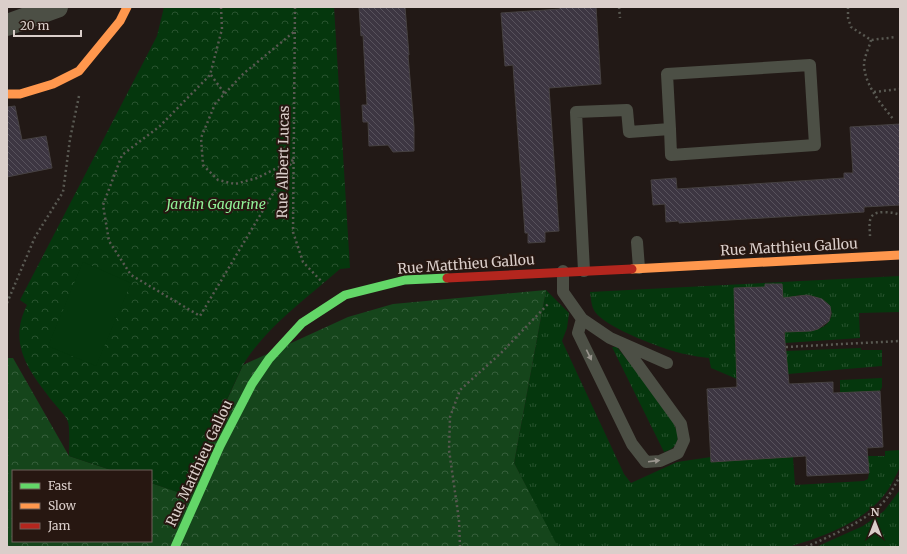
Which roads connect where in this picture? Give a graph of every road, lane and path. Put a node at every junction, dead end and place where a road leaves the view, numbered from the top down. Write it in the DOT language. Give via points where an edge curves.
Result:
graph roads {
  1 [pos="57,7"];
  2 [pos="127,7"];
  3 [pos="221,7"];
  4 [pos="295,7"];
  5 [pos="619,7"];
  6 [pos="848,7"];
  7 [pos="620,18"];
  8 [pos="7,26"];
  9 [pos="295,31"];
  10 [pos="896,37"];
  11 [pos="871,40"];
  12 [pos="86,62"];
  13 [pos="210,75"];
  14 [pos="899,89"];
  15 [pos="874,92"];
  16 [pos="7,94"];
  17 [pos="225,94"];
  18 [pos="894,120"];
  19 [pos="670,129"];
  20 [pos="293,160"];
  21 [pos="900,215"];
  22 [pos="637,242"];
  23 [pos="870,244"];
  24 [pos="900,255"];
  25 [pos="639,268"];
  26 [pos="584,271"];
  27 [pos="563,272"];
  28 [pos="345,294"];
  29 [pos="7,304"];
  30 [pos="582,319"];
  31 [pos="900,341"];
  32 [pos="623,344"];
  33 [pos="786,347"];
  34 [pos="667,363"];
  35 [pos="900,476"];
  36 [pos="176,547"];
  37 [pos="460,547"];
  38 [pos="806,547"];
  1 -- 8 [label="street"];
  2 -- 12 [label="street" via="120,21"];
  3 -- 13 [label="path" via="222,29"];
  4 -- 9 [label="path, Rue Albert Lucas"];
  5 -- 7 [label="path"];
  6 -- 11 [label="path" via="851,27"];
  9 -- 17 [label="path" via="243,74"];
  9 -- 20 [label="path, Rue Albert Lucas"];
  10 -- 11 [label="path"];
  11 -- 15 [label="path" via="864,63"];
  12 -- 16 [label="street" via="79,71 53,84 20,94"];
  12 -- 29 [label="path" via="70,139 63,192 35,237"];
  13 -- 17 [label="path"];
  13 -- 20 [label="path" via="160,126 122,155 103,205 109,241 131,275 200,316"];
  14 -- 15 [label="path"];
  15 -- 18 [label="path"];
  17 -- 20 [label="path" via="215,104 201,138 203,165 218,180 235,184 256,178"];
  19 -- 19 [label="lane" via="667,74 810,65 815,145 671,155"];
  19 -- 26 [label="lane" via="628,132 627,110 576,112"];
  20 -- 28 [label="path, Rue Albert Lucas" via="293,232 303,262 321,282"];
  21 -- 23 [label="path" via="893,212 874,214 871,217"];
  22 -- 25 [label="lane"];
  24 -- 25 [label="street, Rue Matthieu Gallou"];
  25 -- 26 [label="street, Rue Matthieu Gallou"];
  26 -- 27 [label="street, Rue Matthieu Gallou"];
  27 -- 28 [label="street, Rue Matthieu Gallou" via="405,280"];
  27 -- 30 [label="lane" via="563,292"];
  27 -- 37 [label="path" via="549,303 501,353 460,390 450,417 450,450"];
  28 -- 36 [label="street, Rue Matthieu Gallou" via="302,323 269,359 252,384 220,446"];
  30 -- 32 [label="lane"];
  30 -- 32 [label="lane, one-way" via="578,333 632,444 646,462 660,461 678,453 684,440 681,424"];
  31 -- 33 [label="path"];
  32 -- 34 [label="lane"];
  35 -- 38 [label="path" via="889,496 869,515"];
}
